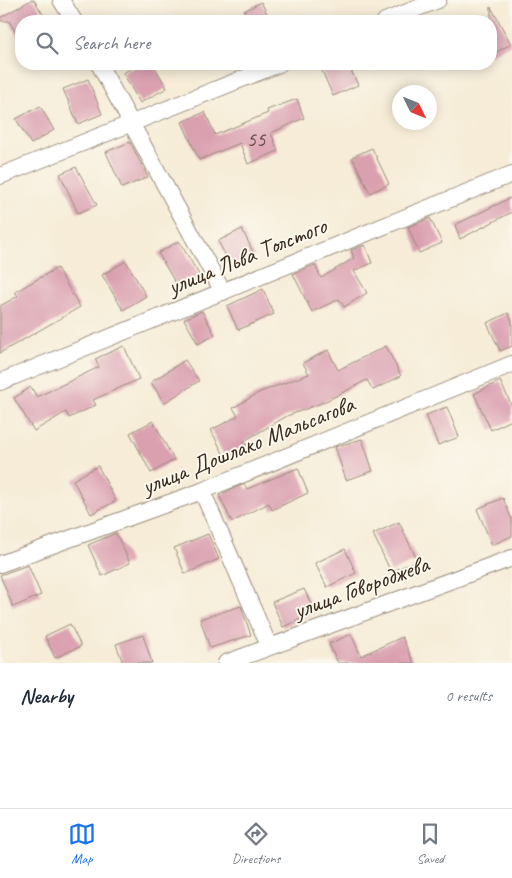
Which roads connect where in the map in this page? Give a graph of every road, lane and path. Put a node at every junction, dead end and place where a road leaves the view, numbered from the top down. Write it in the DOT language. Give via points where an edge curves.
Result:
graph roads {
  1 [pos="61,0"];
  2 [pos="438,0"];
  3 [pos="70,15"];
  4 [pos="400,15"];
  5 [pos="102,70"];
  6 [pos="264,70"];
  7 [pos="132,123"];
  8 [pos="512,174"];
  9 [pos="0,176"];
  10 [pos="223,292"];
  11 [pos="512,364"];
  12 [pos="0,382"];
  13 [pos="202,491"];
  14 [pos="512,558"];
  15 [pos="0,564"];
  16 [pos="269,646"];
  17 [pos="226,663"];
  1 -- 3 [label="street"];
  2 -- 4 [label="street"];
  5 -- 7 [label="street"];
  6 -- 7 [label="street"];
  7 -- 9 [label="street"];
  7 -- 10 [label="street"];
  8 -- 10 [label="street, улица Льва Толстого"];
  10 -- 12 [label="street, улица Льва Толстого"];
  11 -- 13 [label="street, улица Дошлако Мальсагова"];
  13 -- 15 [label="street, улица Дошлако Мальсагова"];
  13 -- 16 [label="street"];
  14 -- 16 [label="street, улица Говороджева"];
  16 -- 17 [label="street, улица Говороджева"];
}
